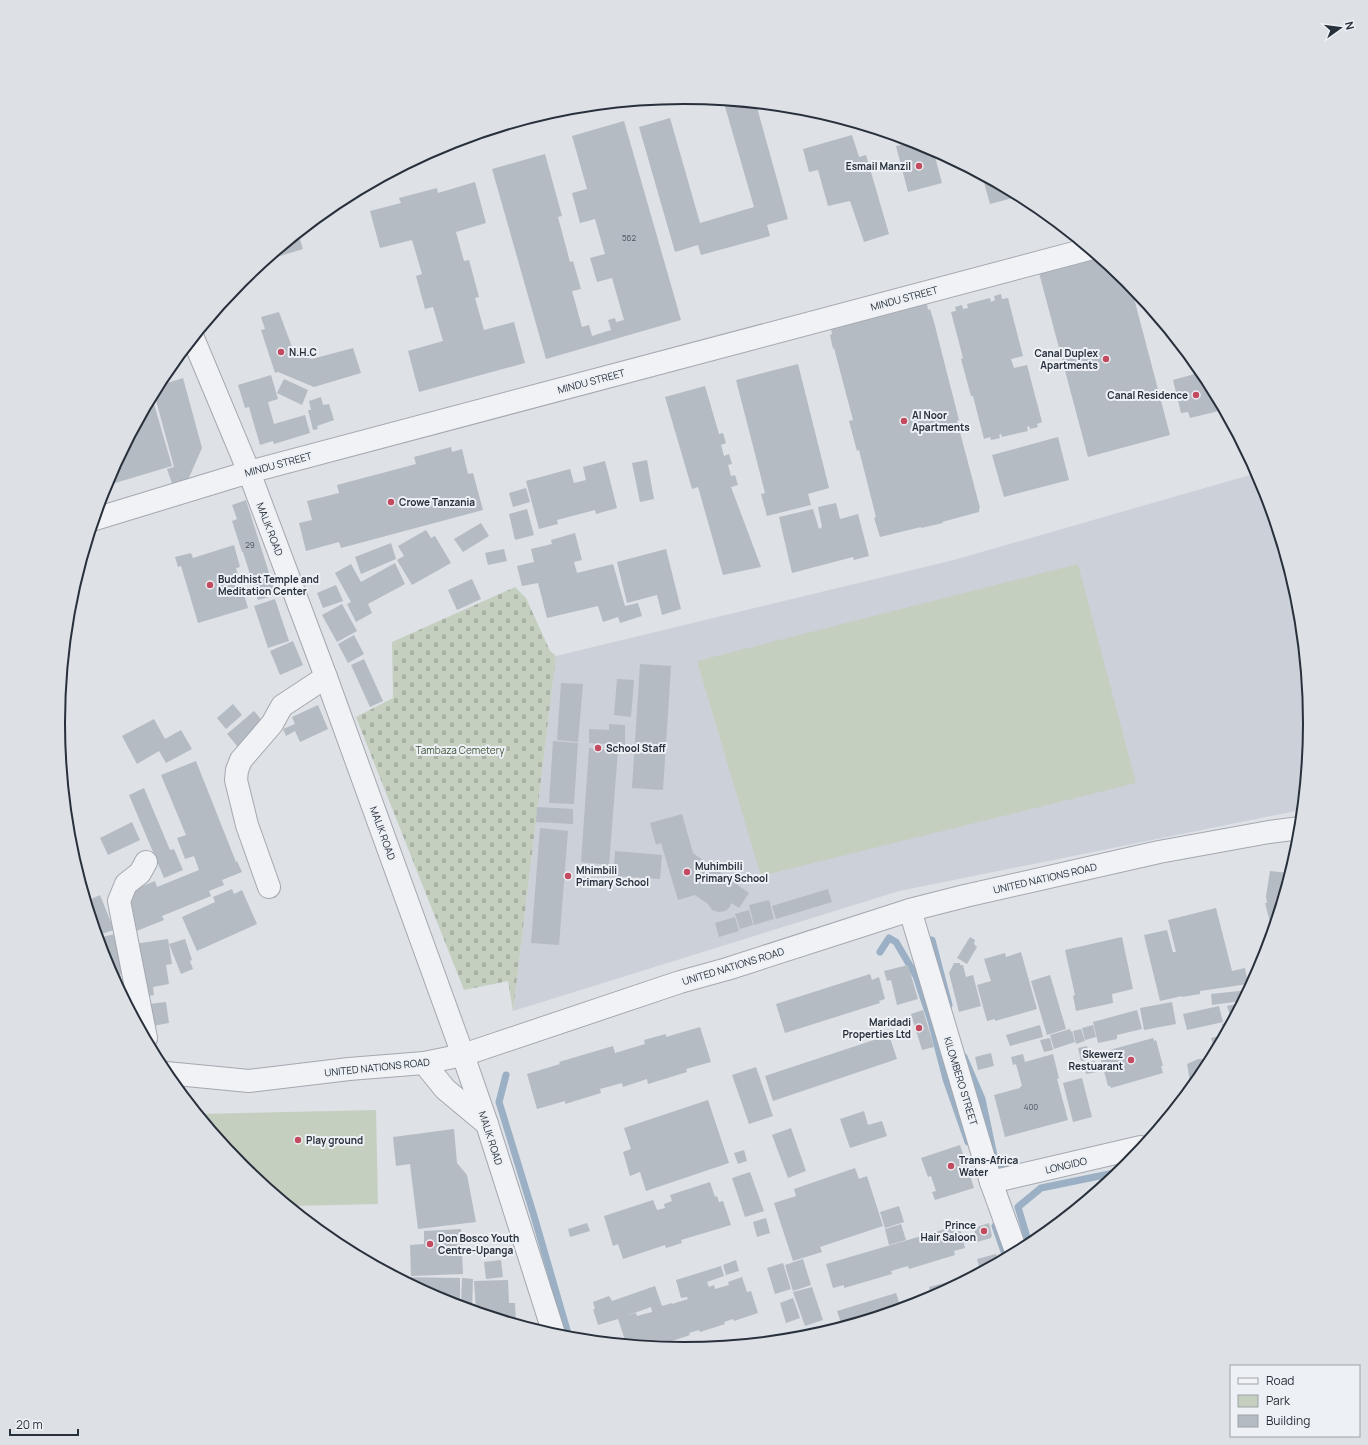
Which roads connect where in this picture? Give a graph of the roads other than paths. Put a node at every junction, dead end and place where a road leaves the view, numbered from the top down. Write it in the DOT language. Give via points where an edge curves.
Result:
graph roads {
  1 [pos="1084,250"];
  2 [pos="195,343"];
  3 [pos="249,472"];
  4 [pos="100,517"];
  5 [pos="326,677"];
  6 [pos="1293,829"];
  7 [pos="146,862"];
  8 [pos="269,887"];
  9 [pos="910,910"];
  10 [pos="143,1022"];
  11 [pos="463,1055"];
  12 [pos="424,1063"];
  13 [pos="175,1074"];
  14 [pos="487,1124"];
  15 [pos="1132,1149"];
  16 [pos="991,1182"];
  17 [pos="1014,1246"];
  18 [pos="552,1327"];
  1 -- 3 [label="street, MINDU STREET"];
  2 -- 3 [label="street, MALIK ROAD"];
  3 -- 4 [label="street, MINDU STREET"];
  3 -- 5 [label="street, MALIK ROAD"];
  5 -- 8 [label="street" via="282,706 272,724 241,760 237,770 236,780 247,825"];
  5 -- 11 [label="street, MALIK ROAD"];
  6 -- 9 [label="street, UNITED NATIONS ROAD" via="1159,852"];
  7 -- 10 [label="street" via="140,873 126,884 118,901"];
  9 -- 11 [label="street, UNITED NATIONS ROAD" via="680,982"];
  9 -- 16 [label="street, KILOMBERO STREET"];
  11 -- 12 [label="street, UNITED NATIONS ROAD"];
  11 -- 14 [label="street, MALIK ROAD"];
  12 -- 13 [label="street, UNITED NATIONS ROAD" via="249,1080"];
  12 -- 14 [label="street" via="445,1090"];
  14 -- 18 [label="street, MALIK ROAD"];
  15 -- 16 [label="street, LONGIDO"];
  16 -- 17 [label="street, KILOMBERO STREET"];
}
